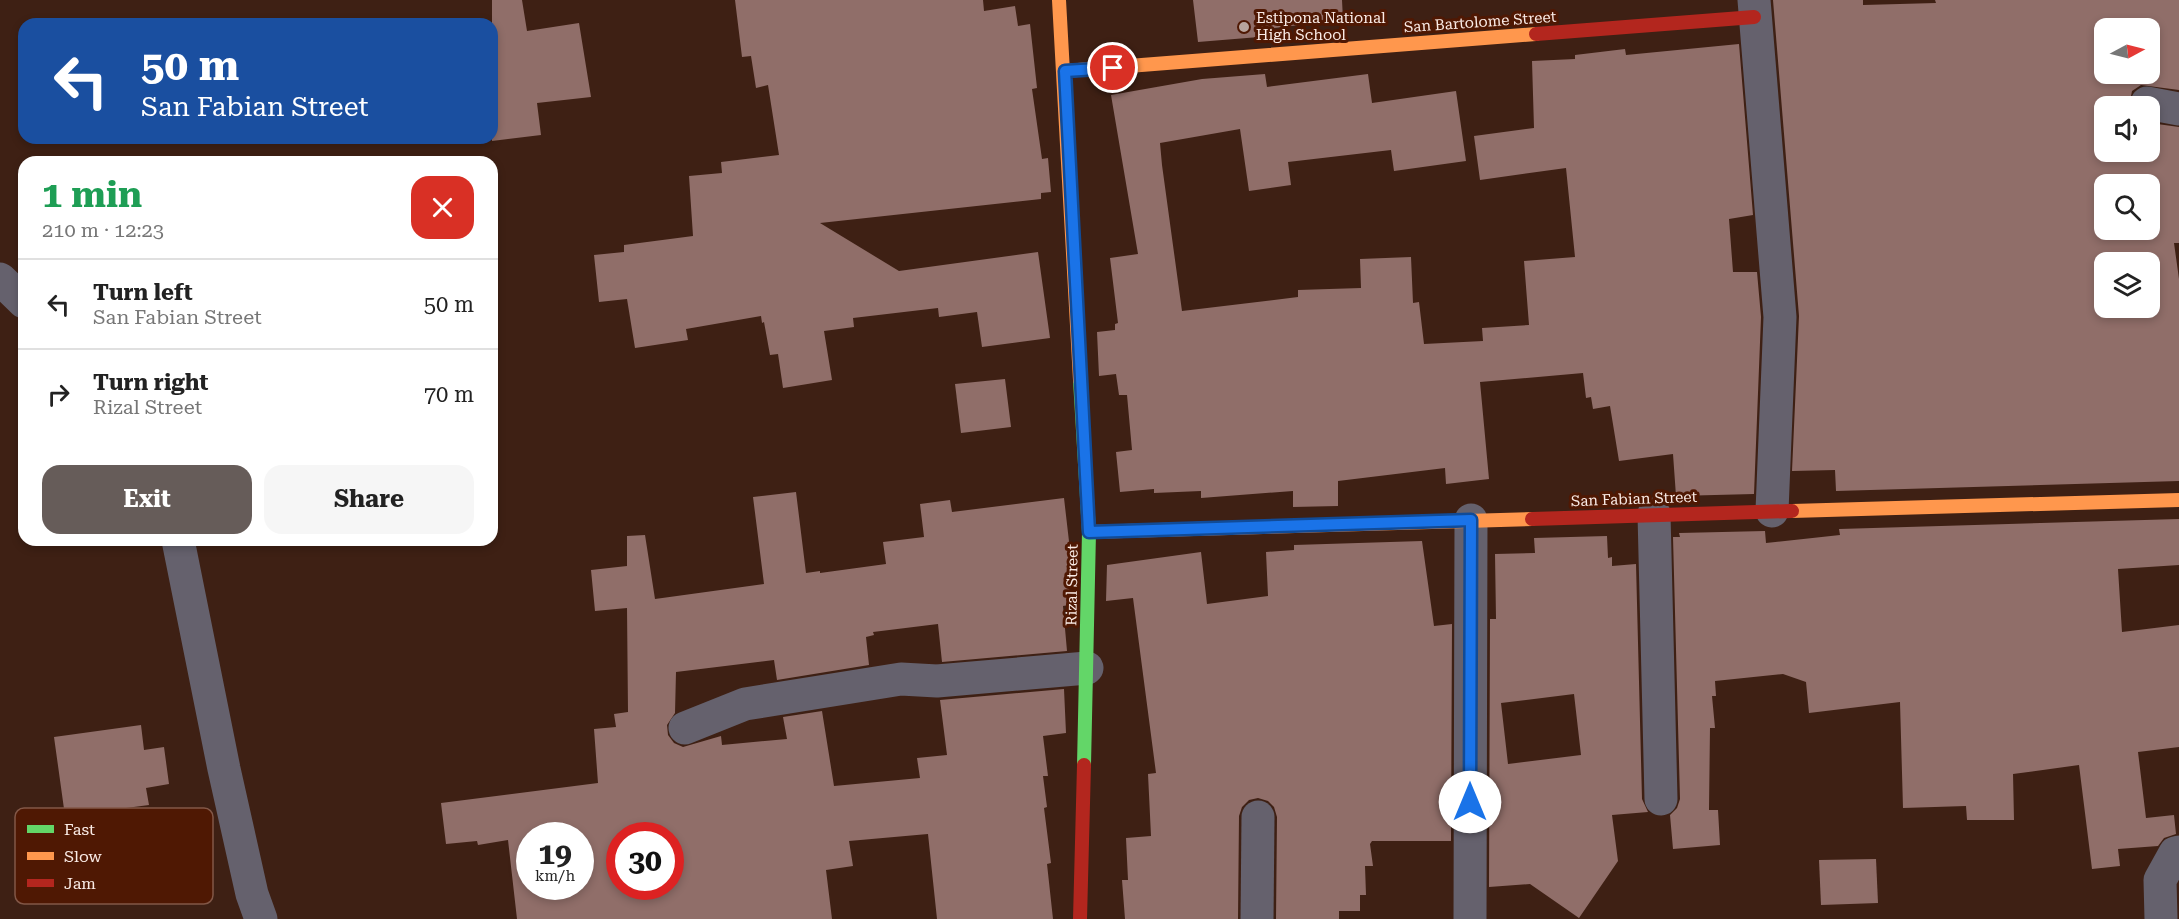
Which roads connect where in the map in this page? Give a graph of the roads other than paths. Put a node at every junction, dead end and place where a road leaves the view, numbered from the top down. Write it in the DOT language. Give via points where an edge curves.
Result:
graph roads {
  1 [pos="1059,0"];
  2 [pos="1754,9"];
  3 [pos="1065,71"];
  4 [pos="2160,106"];
  5 [pos="2179,109"];
  6 [pos="0,279"];
  7 [pos="18,296"];
  8 [pos="2179,500"];
  9 [pos="1772,511"];
  10 [pos="1654,514"];
  11 [pos="1471,520"];
  12 [pos="1089,532"];
  13 [pos="179,546"];
  14 [pos="1087,668"];
  15 [pos="685,728"];
  16 [pos="1660,799"];
  17 [pos="1258,817"];
  18 [pos="2179,852"];
  19 [pos="261,919"];
  20 [pos="1080,919"];
  21 [pos="1257,919"];
  22 [pos="1470,919"];
  23 [pos="2161,919"];
  1 -- 3 [label="street, Rizal Street"];
  2 -- 3 [label="street, San Bartolome Street"];
  2 -- 9 [label="street" via="1780,317"];
  3 -- 12 [label="street, Rizal Street"];
  4 -- 5 [label="street"];
  6 -- 7 [label="street"];
  8 -- 9 [label="street, San Fabian Street"];
  9 -- 10 [label="street, San Fabian Street"];
  10 -- 11 [label="street, San Fabian Street"];
  10 -- 16 [label="street"];
  11 -- 12 [label="street, San Fabian Street"];
  11 -- 22 [label="street"];
  12 -- 14 [label="street, Rizal Street"];
  13 -- 19 [label="street" via="224,769"];
  14 -- 15 [label="street" via="937,681 902,679 745,704"];
  14 -- 20 [label="street, Rizal Street"];
  17 -- 21 [label="street"];
  18 -- 23 [label="street" via="2160,880"];
}
